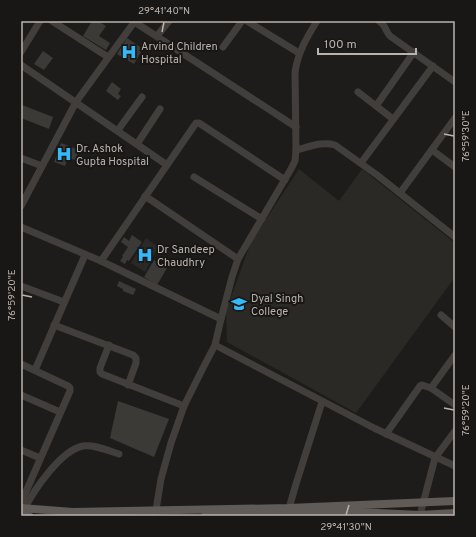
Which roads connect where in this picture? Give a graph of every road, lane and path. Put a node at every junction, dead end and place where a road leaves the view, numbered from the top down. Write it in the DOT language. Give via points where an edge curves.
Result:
graph roads {
  1 [pos="40,21"];
  2 [pos="52,21"];
  3 [pos="134,21"];
  4 [pos="169,21"];
  5 [pos="242,21"];
  6 [pos="247,21"];
  7 [pos="317,21"];
  8 [pos="379,21"];
  9 [pos="157,36"];
  10 [pos="223,47"];
  11 [pos="21,52"];
  12 [pos="414,52"];
  13 [pos="299,53"];
  14 [pos="108,57"];
  15 [pos="21,65"];
  16 [pos="433,66"];
  17 [pos="455,82"];
  18 [pos="358,92"];
  19 [pos="142,97"];
  20 [pos="76,102"];
  21 [pos="376,106"];
  22 [pos="160,109"];
  23 [pos="455,118"];
  24 [pos="393,119"];
  25 [pos="296,127"];
  26 [pos="118,130"];
  27 [pos="137,144"];
  28 [pos="296,150"];
  29 [pos="432,150"];
  30 [pos="21,158"];
  31 [pos="361,163"];
  32 [pos="167,165"];
  33 [pos="42,166"];
  34 [pos="455,167"];
  35 [pos="194,177"];
  36 [pos="285,180"];
  37 [pos="400,193"];
  38 [pos="146,196"];
  39 [pos="21,206"];
  40 [pos="262,219"];
  41 [pos="21,227"];
  42 [pos="455,237"];
  43 [pos="85,255"];
  44 [pos="238,259"];
  45 [pos="101,261"];
  46 [pos="23,286"];
  47 [pos="21,294"];
  48 [pos="64,302"];
  49 [pos="441,315"];
  50 [pos="221,319"];
  51 [pos="54,325"];
  52 [pos="454,325"];
  53 [pos="109,345"];
  54 [pos="215,345"];
  55 [pos="455,354"];
  56 [pos="21,364"];
  57 [pos="35,370"];
  58 [pos="128,384"];
  59 [pos="430,388"];
  60 [pos="21,395"];
  61 [pos="322,402"];
  62 [pos="184,406"];
  63 [pos="455,406"];
  64 [pos="60,412"];
  65 [pos="455,431"];
  66 [pos="386,434"];
  67 [pos="21,450"];
  68 [pos="119,454"];
  69 [pos="40,458"];
  70 [pos="436,458"];
  71 [pos="455,466"];
  72 [pos="455,501"];
  73 [pos="423,502"];
  74 [pos="23,510"];
  75 [pos="289,511"];
  76 [pos="356,511"];
  77 [pos="155,513"];
  78 [pos="214,513"];
  79 [pos="455,513"];
  80 [pos="368,514"];
  81 [pos="420,515"];
  82 [pos="205,516"];
  1 -- 11 [label="street"];
  2 -- 14 [label="street"];
  3 -- 9 [label="street"];
  3 -- 14 [label="street"];
  4 -- 9 [label="street"];
  5 -- 10 [label="street"];
  6 -- 13 [label="street"];
  7 -- 13 [label="street"];
  8 -- 12 [label="street" via="385,25 388,34"];
  9 -- 25 [label="street"];
  12 -- 16 [label="street"];
  12 -- 21 [label="street"];
  13 -- 25 [label="street" via="295,72"];
  14 -- 20 [label="street"];
  15 -- 20 [label="street"];
  16 -- 17 [label="street"];
  16 -- 24 [label="street"];
  18 -- 21 [label="street"];
  19 -- 26 [label="street"];
  20 -- 26 [label="street"];
  20 -- 33 [label="street"];
  21 -- 24 [label="street"];
  22 -- 27 [label="street"];
  23 -- 29 [label="street"];
  24 -- 31 [label="street"];
  25 -- 28 [label="street"];
  26 -- 27 [label="street"];
  27 -- 32 [label="street"];
  28 -- 31 [label="street" via="329,143"];
  28 -- 36 [label="street" via="295,161"];
  29 -- 34 [label="street"];
  29 -- 37 [label="street"];
  30 -- 33 [label="street"];
  31 -- 37 [label="street"];
  32 -- 36 [label="street" via="194,125 199,123"];
  32 -- 38 [label="street"];
  33 -- 39 [label="street"];
  35 -- 40 [label="street"];
  36 -- 40 [label="street"];
  37 -- 42 [label="street"];
  38 -- 44 [label="street"];
  38 -- 45 [label="street"];
  40 -- 44 [label="street"];
  41 -- 43 [label="street"];
  43 -- 45 [label="street"];
  43 -- 48 [label="street"];
  44 -- 50 [label="street"];
  45 -- 50 [label="street"];
  46 -- 47 [label="street"];
  46 -- 48 [label="street"];
  48 -- 51 [label="street"];
  49 -- 52 [label="street"];
  50 -- 54 [label="street"];
  51 -- 53 [label="street"];
  51 -- 57 [label="street"];
  53 -- 58 [label="street" via="136,358"];
  53 -- 58 [label="street" via="100,372"];
  54 -- 61 [label="street"];
  54 -- 62 [label="street"];
  55 -- 59 [label="street"];
  56 -- 57 [label="street"];
  57 -- 64 [label="street" via="70,388"];
  58 -- 62 [label="street"];
  59 -- 63 [label="street"];
  59 -- 66 [label="street" via="426,385 420,386"];
  60 -- 64 [label="street"];
  61 -- 66 [label="street"];
  61 -- 75 [label="street"];
  62 -- 77 [label="street" via="161,479"];
  64 -- 69 [label="street"];
  65 -- 70 [label="street"];
  66 -- 70 [label="street"];
  67 -- 69 [label="street"];
  68 -- 74 [label="street" via="90,446 76,449 48,473"];
  69 -- 74 [label="street"];
  70 -- 71 [label="street"];
  70 -- 73 [label="street"];
  72 -- 73 [label="main road"];
  73 -- 76 [label="main road"];
  73 -- 81 [label="street"];
  74 -- 77 [label="main road"];
  75 -- 76 [label="main road"];
  75 -- 78 [label="main road"];
  76 -- 80 [label="main road"];
  77 -- 78 [label="main road"];
  78 -- 82 [label="main road"];
  79 -- 81 [label="main road"];
  80 -- 81 [label="main road"];
}
